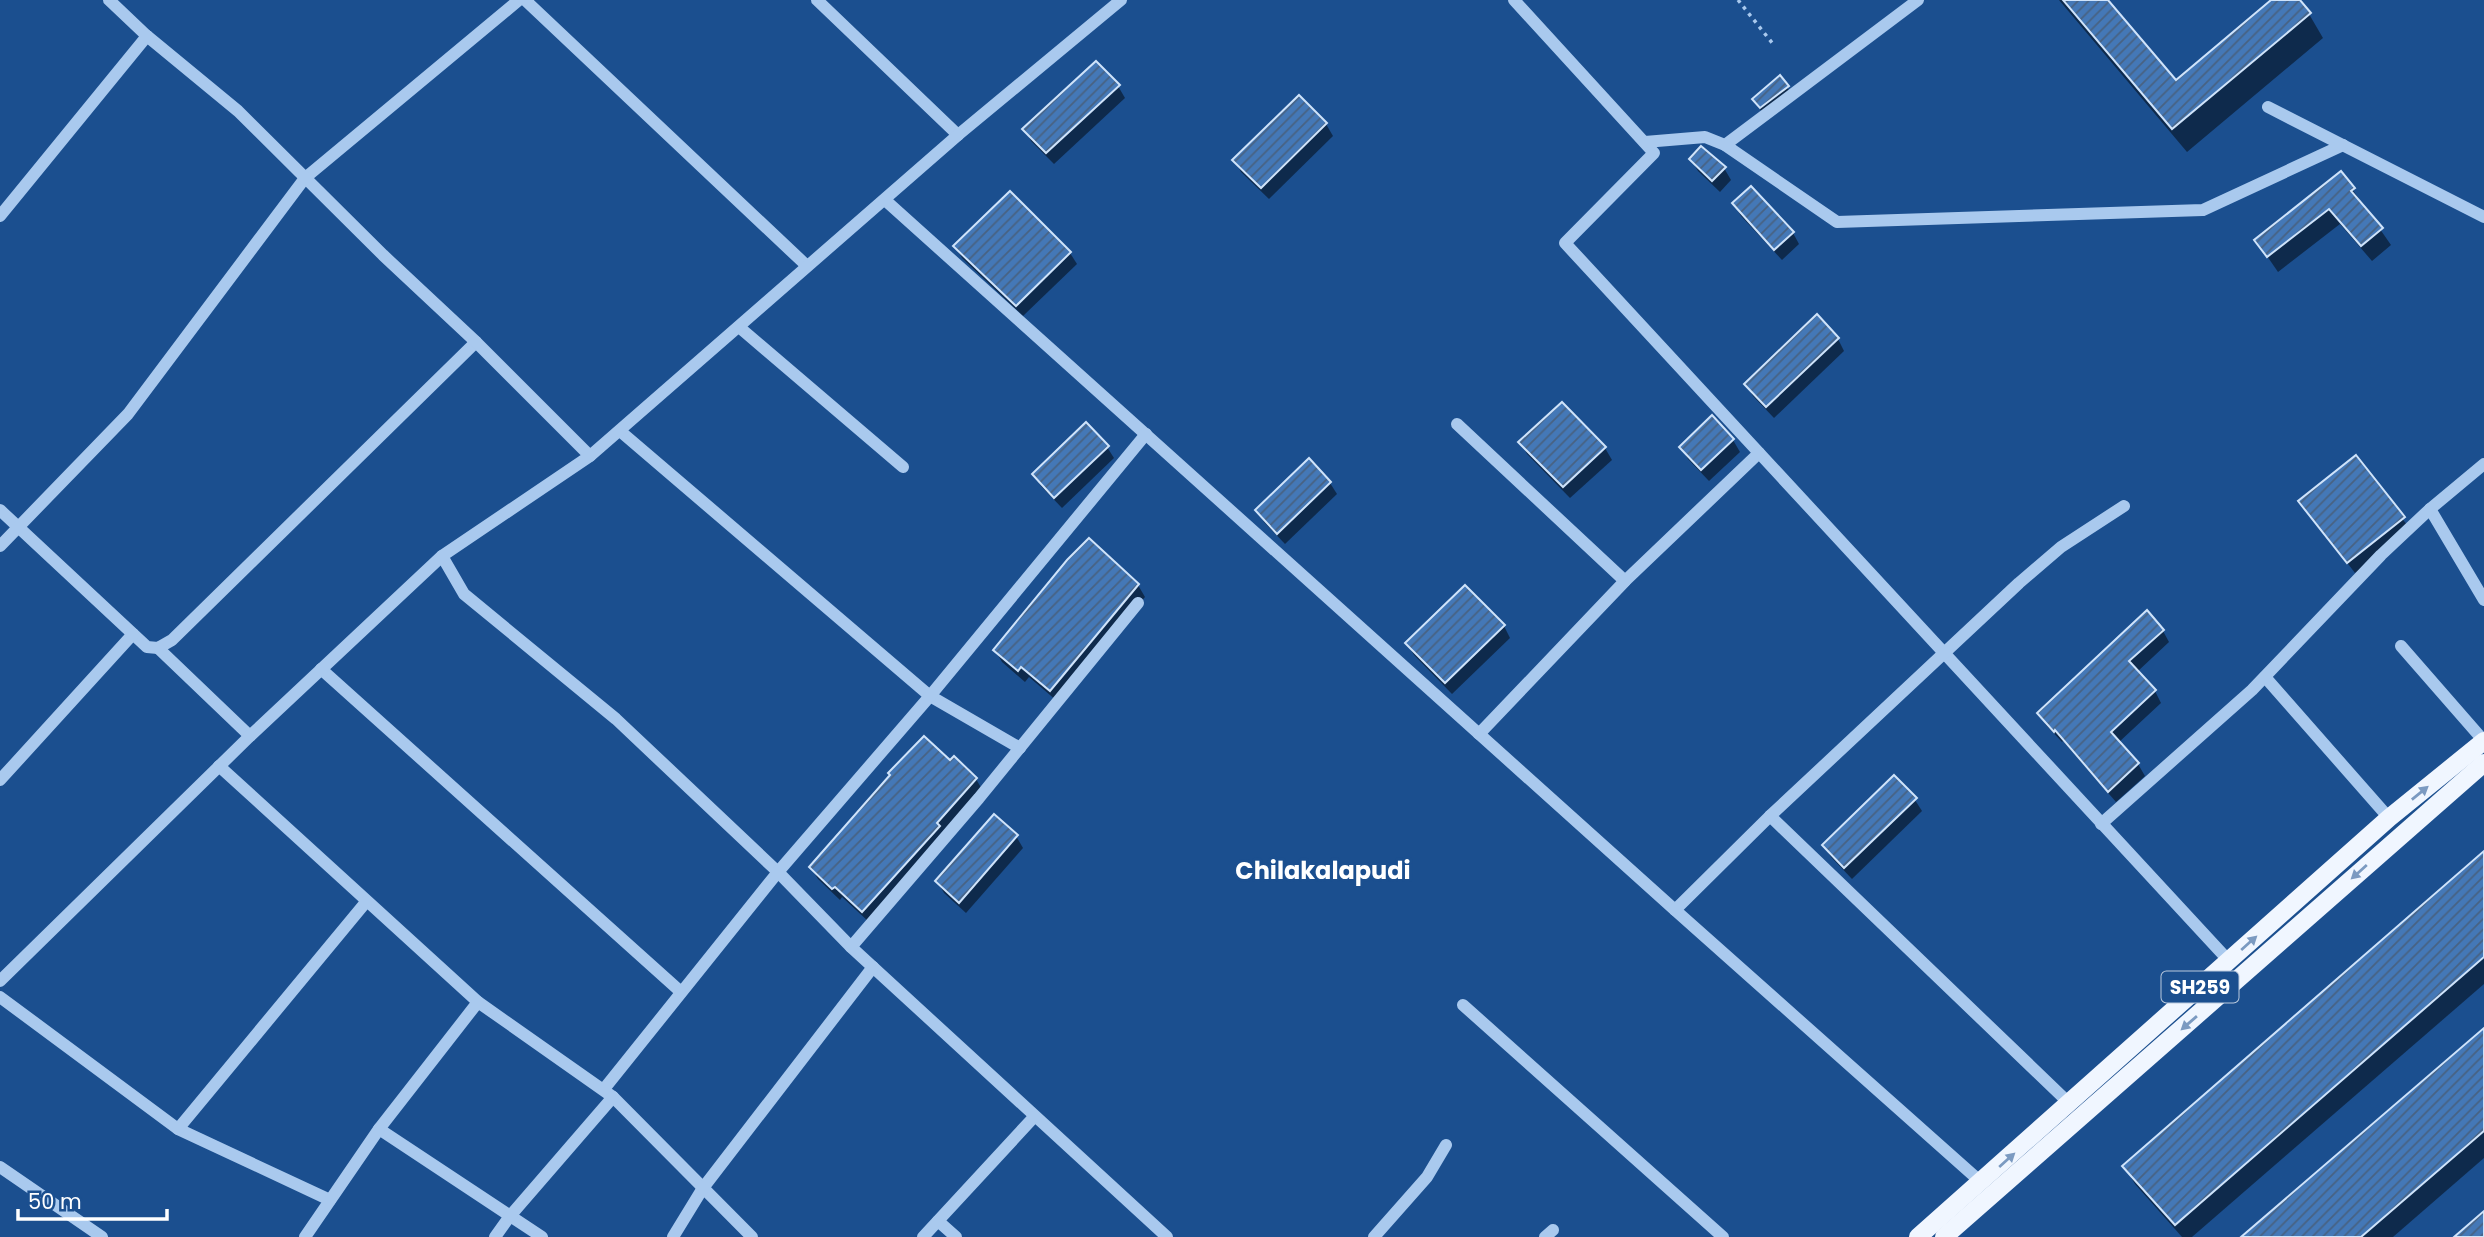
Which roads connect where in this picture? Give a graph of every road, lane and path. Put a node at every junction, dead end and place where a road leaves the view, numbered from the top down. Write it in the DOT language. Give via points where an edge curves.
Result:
graph roads {
  1 [pos="110,0"];
  2 [pos="519,0"];
  3 [pos="525,0"];
  4 [pos="817,0"];
  5 [pos="1121,0"];
  6 [pos="1514,0"];
  7 [pos="1738,0"];
  8 [pos="1918,0"];
  9 [pos="147,36"];
  10 [pos="1773,44"];
  11 [pos="2268,107"];
  12 [pos="958,135"];
  13 [pos="1644,142"];
  14 [pos="1726,145"];
  15 [pos="2343,145"];
  16 [pos="305,178"];
  17 [pos="885,200"];
  18 [pos="0,216"];
  19 [pos="2484,218"];
  20 [pos="807,266"];
  21 [pos="738,327"];
  22 [pos="476,342"];
  23 [pos="1457,424"];
  24 [pos="620,431"];
  25 [pos="1146,434"];
  26 [pos="1759,453"];
  27 [pos="590,456"];
  28 [pos="2484,464"];
  29 [pos="903,467"];
  30 [pos="2124,506"];
  31 [pos="2430,509"];
  32 [pos="0,510"];
  33 [pos="20,527"];
  34 [pos="0,546"];
  35 [pos="442,556"];
  36 [pos="1625,581"];
  37 [pos="2484,600"];
  38 [pos="1138,603"];
  39 [pos="133,634"];
  40 [pos="2400,646"];
  41 [pos="158,648"];
  42 [pos="1943,653"];
  43 [pos="321,669"];
  44 [pos="2265,677"];
  45 [pos="930,696"];
  46 [pos="1479,734"];
  47 [pos="250,736"];
  48 [pos="2484,741"];
  49 [pos="1020,748"];
  50 [pos="2484,763"];
  51 [pos="219,766"];
  52 [pos="0,780"];
  53 [pos="1770,816"];
  54 [pos="2389,818"];
  55 [pos="2101,824"];
  56 [pos="778,872"];
  57 [pos="366,902"];
  58 [pos="1675,910"];
  59 [pos="851,947"];
  60 [pos="2229,961"];
  61 [pos="873,967"];
  62 [pos="0,981"];
  63 [pos="681,992"];
  64 [pos="0,997"];
  65 [pos="478,1002"];
  66 [pos="1462,1005"];
  67 [pos="609,1093"];
  68 [pos="2070,1104"];
  69 [pos="1034,1117"];
  70 [pos="178,1129"];
  71 [pos="379,1129"];
  72 [pos="1446,1145"];
  73 [pos="0,1167"];
  74 [pos="1982,1182"];
  75 [pos="703,1188"];
  76 [pos="330,1200"];
  77 [pos="510,1216"];
  78 [pos="938,1221"];
  79 [pos="102,1237"];
  80 [pos="305,1237"];
  81 [pos="495,1237"];
  82 [pos="541,1237"];
  83 [pos="673,1237"];
  84 [pos="752,1237"];
  85 [pos="923,1237"];
  86 [pos="956,1237"];
  87 [pos="1167,1237"];
  88 [pos="1374,1237"];
  89 [pos="1723,1237"];
  90 [pos="1918,1237"];
  91 [pos="1944,1237"];
  1 -- 9 [label="street"];
  2 -- 16 [label="street"];
  3 -- 20 [label="street"];
  4 -- 12 [label="street"];
  5 -- 12 [label="street"];
  6 -- 13 [label="street"];
  7 -- 10 [label="path"];
  8 -- 14 [label="street"];
  9 -- 16 [label="street" via="238,111"];
  9 -- 18 [label="street"];
  11 -- 15 [label="street"];
  12 -- 17 [label="street"];
  13 -- 14 [label="street" via="1705,137"];
  13 -- 26 [label="street" via="1654,153 1565,243"];
  14 -- 15 [label="street" via="1837,222 2203,210"];
  15 -- 19 [label="street"];
  16 -- 22 [label="street"];
  16 -- 33 [label="street" via="128,414"];
  17 -- 20 [label="street"];
  17 -- 25 [label="street"];
  20 -- 21 [label="street"];
  21 -- 24 [label="street"];
  21 -- 29 [label="street"];
  22 -- 27 [label="street"];
  22 -- 41 [label="street" via="172,640"];
  23 -- 36 [label="street"];
  24 -- 27 [label="street"];
  24 -- 45 [label="street"];
  25 -- 45 [label="street"];
  25 -- 46 [label="street"];
  26 -- 36 [label="street"];
  26 -- 42 [label="street"];
  27 -- 35 [label="street"];
  28 -- 31 [label="street"];
  30 -- 42 [label="street" via="2061,547"];
  31 -- 37 [label="street"];
  31 -- 44 [label="street"];
  32 -- 33 [label="street"];
  33 -- 34 [label="street"];
  33 -- 39 [label="street"];
  35 -- 43 [label="street"];
  35 -- 56 [label="street" via="464,594 616,719"];
  36 -- 46 [label="street"];
  38 -- 49 [label="street"];
  39 -- 41 [label="street" via="147,647"];
  39 -- 52 [label="street"];
  40 -- 48 [label="street"];
  41 -- 47 [label="street"];
  42 -- 53 [label="street"];
  42 -- 55 [label="street"];
  43 -- 47 [label="street"];
  43 -- 63 [label="street"];
  44 -- 54 [label="street"];
  44 -- 55 [label="street"];
  45 -- 49 [label="street"];
  45 -- 56 [label="street"];
  46 -- 58 [label="street"];
  47 -- 51 [label="street"];
  54 -- 48 [label="main road, SH259, one-way"];
  49 -- 59 [label="street"];
  50 -- 91 [label="main road, SH259, one-way"];
  51 -- 57 [label="street"];
  51 -- 62 [label="street"];
  53 -- 58 [label="street"];
  53 -- 68 [label="street"];
  60 -- 54 [label="main road, SH259, one-way"];
  55 -- 60 [label="street"];
  56 -- 59 [label="street"];
  56 -- 63 [label="street"];
  57 -- 65 [label="street"];
  57 -- 70 [label="street"];
  58 -- 74 [label="street"];
  59 -- 61 [label="street"];
  60 -- 68 [label="main road, SH259"];
  61 -- 69 [label="street"];
  61 -- 75 [label="street"];
  63 -- 67 [label="street"];
  64 -- 70 [label="street"];
  65 -- 67 [label="street"];
  65 -- 71 [label="street"];
  66 -- 89 [label="street"];
  67 -- 75 [label="street"];
  67 -- 77 [label="street"];
  74 -- 68 [label="main road, SH259, one-way"];
  69 -- 78 [label="street"];
  69 -- 87 [label="street"];
  70 -- 76 [label="street"];
  71 -- 76 [label="street"];
  71 -- 77 [label="street"];
  72 -- 88 [label="street" via="1427,1177"];
  73 -- 79 [label="street"];
  74 -- 90 [label="main road, SH259"];
  75 -- 83 [label="street"];
  75 -- 84 [label="street"];
  76 -- 80 [label="street"];
  77 -- 81 [label="street"];
  77 -- 82 [label="street"];
  78 -- 85 [label="street"];
  78 -- 86 [label="street"];
}
